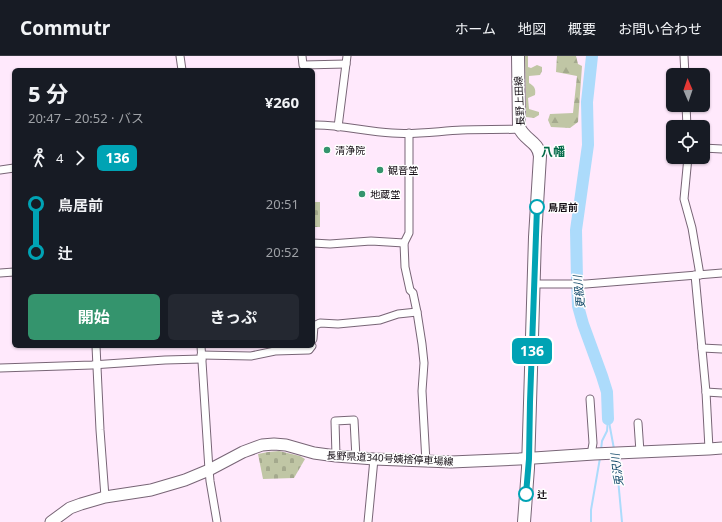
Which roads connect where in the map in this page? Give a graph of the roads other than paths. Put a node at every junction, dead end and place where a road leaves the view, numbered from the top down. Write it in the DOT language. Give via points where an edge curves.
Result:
graph roads {
  1 [pos="180,56"];
  2 [pos="302,56"];
  3 [pos="347,56"];
  4 [pos="518,56"];
  5 [pos="684,56"];
  6 [pos="346,64"];
  7 [pos="182,68"];
  8 [pos="685,68"];
  9 [pos="315,125"];
  10 [pos="338,126"];
  11 [pos="520,129"];
  12 [pos="409,133"];
  13 [pos="710,148"];
  14 [pos="722,149"];
  15 [pos="687,164"];
  16 [pos="12,168"];
  17 [pos="0,170"];
  18 [pos="315,243"];
  19 [pos="404,243"];
  20 [pos="12,272"];
  21 [pos="0,273"];
  22 [pos="722,274"];
  23 [pos="697,275"];
  24 [pos="534,284"];
  25 [pos="417,312"];
  26 [pos="315,326"];
  27 [pos="96,348"];
  28 [pos="201,348"];
  29 [pos="310,348"];
  30 [pos="702,348"];
  31 [pos="722,350"];
  32 [pos="202,357"];
  33 [pos="97,364"];
  34 [pos="0,368"];
  35 [pos="706,392"];
  36 [pos="722,393"];
  37 [pos="590,399"];
  38 [pos="638,423"];
  39 [pos="722,448"];
  40 [pos="709,449"];
  41 [pos="640,452"];
  42 [pos="593,454"];
  43 [pos="336,456"];
  44 [pos="356,458"];
  45 [pos="374,459"];
  46 [pos="529,459"];
  47 [pos="426,462"];
  48 [pos="209,470"];
  49 [pos="105,497"];
  50 [pos="51,522"];
  51 [pos="217,522"];
  52 [pos="368,522"];
  53 [pos="524,522"];
  1 -- 7 [label="street"];
  2 -- 6 [label="street" via="303,66"];
  3 -- 6 [label="street"];
  4 -- 11 [label="main road, 長野上田線"];
  5 -- 8 [label="street"];
  6 -- 10 [label="street"];
  9 -- 10 [label="street"];
  10 -- 12 [label="street" via="371,132"];
  11 -- 12 [label="street"];
  11 -- 24 [label="main road, 長野上田線" via="537,147 540,156"];
  12 -- 19 [label="street" via="409,233"];
  13 -- 14 [label="street"];
  15 -- 23 [label="street" via="684,199 692,228"];
  16 -- 17 [label="street"];
  18 -- 19 [label="street" via="371,241"];
  19 -- 25 [label="street" via="405,267"];
  20 -- 21 [label="street"];
  22 -- 23 [label="street"];
  23 -- 24 [label="street" via="582,284"];
  23 -- 30 [label="street"];
  24 -- 46 [label="main road, 長野上田線"];
  25 -- 26 [label="street" via="398,314 380,320 320,323"];
  25 -- 47 [label="street" via="424,363 422,391"];
  27 -- 33 [label="street"];
  28 -- 32 [label="street"];
  29 -- 32 [label="street" via="251,356"];
  30 -- 31 [label="street"];
  30 -- 35 [label="street"];
  32 -- 33 [label="street"];
  32 -- 48 [label="street"];
  33 -- 34 [label="street"];
  33 -- 49 [label="street"];
  35 -- 36 [label="street"];
  35 -- 40 [label="street"];
  37 -- 42 [label="street"];
  38 -- 41 [label="street"];
  39 -- 40 [label="main road, 長野県道340号姨捨停車場線"];
  40 -- 41 [label="main road, 長野県道340号姨捨停車場線"];
  41 -- 42 [label="main road, 長野県道340号姨捨停車場線"];
  42 -- 46 [label="main road, 長野県道340号姨捨停車場線"];
  43 -- 44 [label="main road, 長野県道340号姨捨停車場線"];
  43 -- 44 [label="street" via="335,421 354,420"];
  43 -- 48 [label="main road, 長野県道340号姨捨停車場線" via="286,445 262,445"];
  44 -- 45 [label="main road, 長野県道340号姨捨停車場線"];
  45 -- 47 [label="main road, 長野県道340号姨捨停車場線"];
  45 -- 52 [label="street"];
  46 -- 47 [label="main road, 長野県道340号姨捨停車場線"];
  46 -- 53 [label="main road, 長野上田線"];
  48 -- 49 [label="main road, 長野県道340号姨捨停車場線" via="168,486"];
  48 -- 51 [label="street"];
  49 -- 50 [label="main road, 長野県道340号姨捨停車場線" via="70,508"];
}
